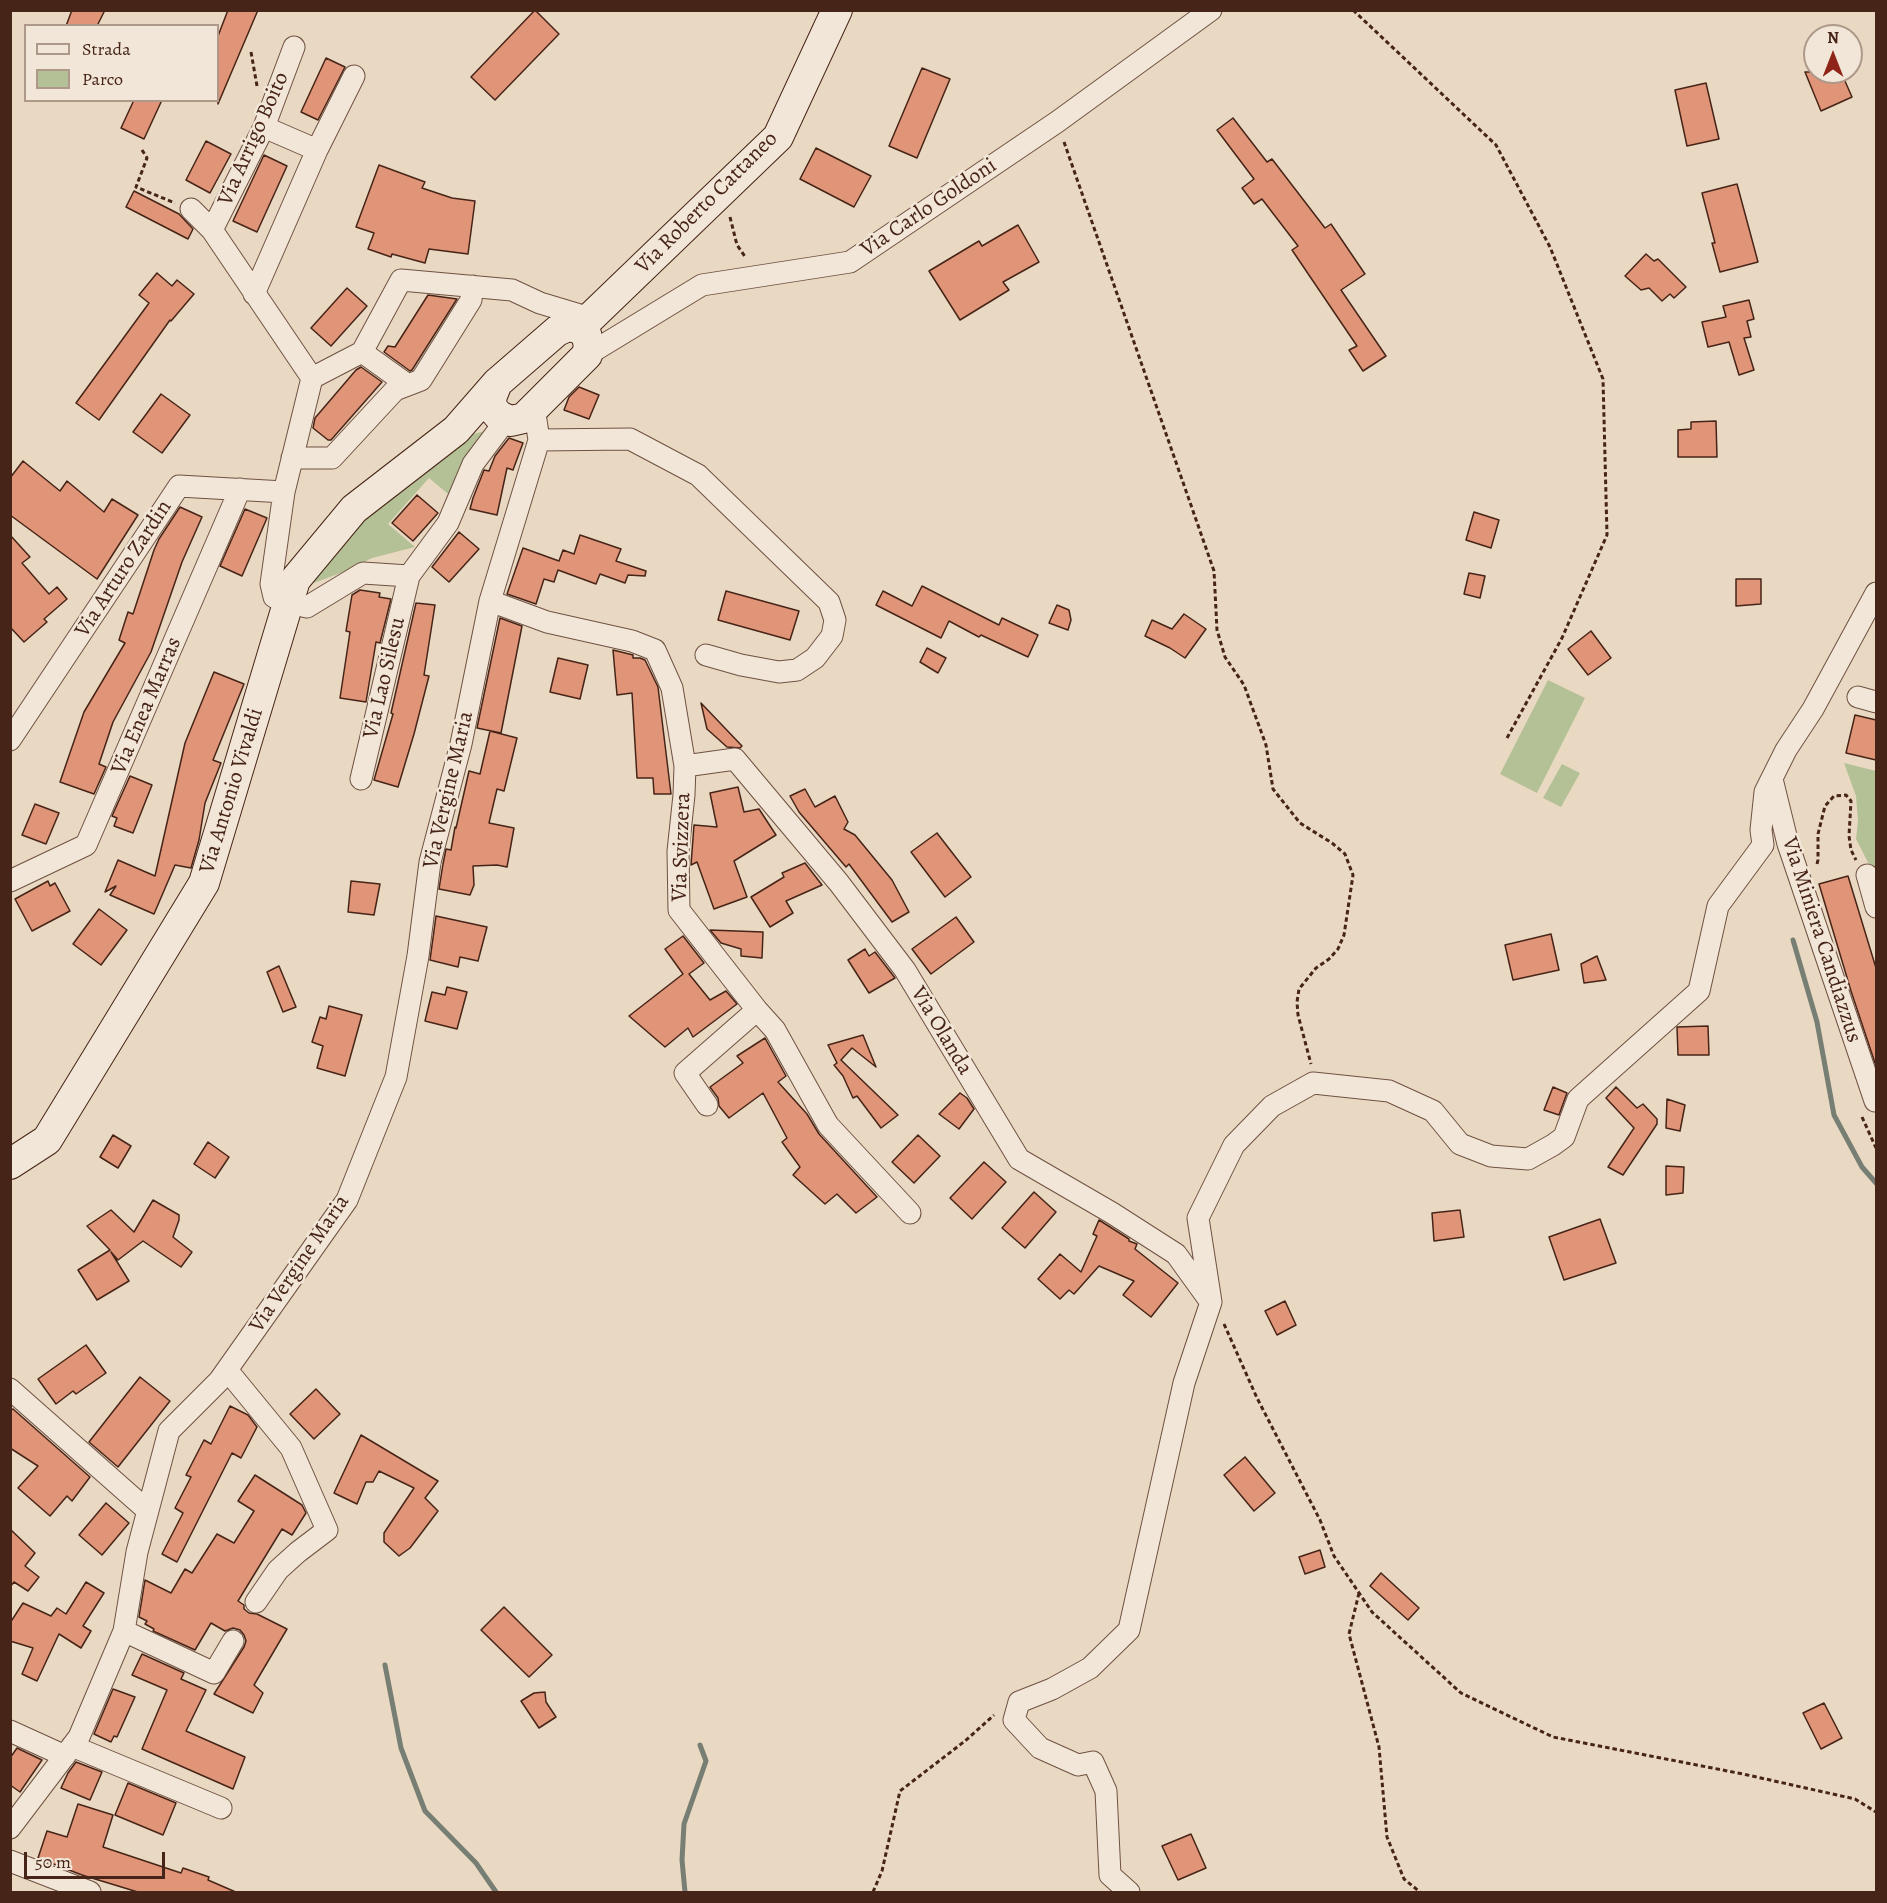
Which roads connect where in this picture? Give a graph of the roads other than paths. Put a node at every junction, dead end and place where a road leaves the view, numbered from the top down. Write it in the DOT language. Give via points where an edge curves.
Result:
graph roads {
  1 [pos="837,10"];
  2 [pos="1211,10"];
  3 [pos="294,47"];
  4 [pos="354,76"];
  5 [pos="264,127"];
  6 [pos="317,150"];
  7 [pos="191,209"];
  8 [pos="212,230"];
  9 [pos="472,286"];
  10 [pos="254,294"];
  11 [pos="540,303"];
  12 [pos="574,336"];
  13 [pos="362,352"];
  14 [pos="312,378"];
  15 [pos="497,383"];
  16 [pos="408,385"];
  17 [pos="534,407"];
  18 [pos="504,419"];
  19 [pos="456,430"];
  20 [pos="540,440"];
  21 [pos="292,458"];
  22 [pos="240,489"];
  23 [pos="284,492"];
  24 [pos="409,576"];
  25 [pos="1876,593"];
  26 [pos="490,602"];
  27 [pos="288,603"];
  28 [pos="706,655"];
  29 [pos="10,740"];
  30 [pos="685,766"];
  31 [pos="361,779"];
  32 [pos="1772,779"];
  33 [pos="1867,875"];
  34 [pos="10,881"];
  35 [pos="1876,907"];
  36 [pos="757,1010"];
  37 [pos="1875,1101"];
  38 [pos="707,1105"];
  39 [pos="10,1164"];
  40 [pos="910,1213"];
  41 [pos="1211,1302"];
  42 [pos="227,1370"];
  43 [pos="10,1389"];
  44 [pos="148,1511"];
  45 [pos="256,1602"];
  46 [pos="124,1631"];
  47 [pos="233,1641"];
  48 [pos="10,1731"];
  49 [pos="69,1751"];
  50 [pos="221,1808"];
  51 [pos="10,1828"];
  52 [pos="10,1861"];
  53 [pos="90,1893"];
  54 [pos="1129,1893"];
  1 -- 12 [label="main road, Via Roberto Cattaneo" via="778,137"];
  2 -- 12 [label="street, Via Carlo Goldoni" via="1057,122 850,262 702,285"];
  3 -- 5 [label="street, Via Arrigo Boito"];
  4 -- 6 [label="street"];
  5 -- 6 [label="street"];
  5 -- 8 [label="street, Via Arrigo Boito"];
  6 -- 10 [label="street"];
  7 -- 8 [label="street, Via Arrigo Boito"];
  8 -- 10 [label="street, Via Arrigo Boito"];
  9 -- 11 [label="street" via="512,290"];
  9 -- 13 [label="street" via="401,280"];
  9 -- 16 [label="street" via="471,300 421,380"];
  10 -- 14 [label="street, Via Arrigo Boito"];
  11 -- 12 [label="street"];
  11 -- 12 [label="street" via="545,319"];
  12 -- 15 [label="main road, Via Antonio Vivaldi"];
  12 -- 17 [label="main road, Via Antonio Vivaldi"];
  13 -- 14 [label="street"];
  13 -- 16 [label="street"];
  14 -- 21 [label="street"];
  15 -- 18 [label="main road" via="491,403"];
  15 -- 19 [label="main road, Via Antonio Vivaldi"];
  16 -- 21 [label="street" via="395,390 332,458"];
  17 -- 18 [label="main road, Via Antonio Vivaldi" via="520,420"];
  17 -- 20 [label="street, Via Vergine Maria"];
  18 -- 19 [label="main road, Via Antonio Vivaldi"];
  18 -- 24 [label="street, Via Lao Silesu" via="473,464 448,523"];
  19 -- 27 [label="main road, Via Antonio Vivaldi" via="354,509 295,580"];
  20 -- 26 [label="street, Via Vergine Maria"];
  20 -- 28 [label="street" via="630,439 698,475 829,602 835,620 832,636 815,658 797,670 779,672"];
  21 -- 23 [label="street"];
  22 -- 23 [label="street, Via Arturo Zardin"];
  22 -- 29 [label="street, Via Arturo Zardin" via="178,486"];
  22 -- 34 [label="street, Via Enea Marras" via="86,845"];
  23 -- 27 [label="street" via="271,584 274,597"];
  24 -- 27 [label="street" via="363,573 307,607"];
  24 -- 31 [label="street, Via Lao Silesu"];
  25 -- 32 [label="street"];
  26 -- 30 [label="street, Via Svizzera" via="548,622 655,650 672,688"];
  26 -- 42 [label="street, Via Vergine Maria" via="461,744 430,862 396,1077 347,1200"];
  27 -- 39 [label="main road, Via Antonio Vivaldi" via="204,883 47,1140"];
  30 -- 36 [label="street, Via Svizzera" via="678,851 679,910"];
  30 -- 41 [label="street, Via Olanda" via="735,759 839,883 905,970 1019,1159 1176,1254"];
  32 -- 37 [label="street, Via Miniera Candiazzus" via="1788,844"];
  32 -- 41 [label="street" via="1765,792 1763,845 1718,906 1699,991 1578,1099 1564,1137 1528,1159 1491,1156 1460,1144 1433,1111 1389,1091 1313,1083 1272,1106 1234,1145 1198,1218"];
  33 -- 35 [label="street"];
  36 -- 38 [label="street" via="685,1073"];
  36 -- 40 [label="street, Via Svizzera" via="775,1030 828,1125"];
  41 -- 54 [label="street" via="1184,1383 1129,1630 1090,1668 1019,1702 1014,1720 1040,1748 1078,1765 1093,1762 1106,1791 1110,1875"];
  42 -- 44 [label="street, Via Vergine Maria" via="169,1431"];
  42 -- 45 [label="street" via="291,1448 327,1530 278,1570"];
  43 -- 44 [label="street"];
  44 -- 46 [label="street, Via Vergine Maria"];
  46 -- 47 [label="street" via="214,1673"];
  46 -- 49 [label="street, Via Vergine Maria" via="79,1737"];
  48 -- 49 [label="street"];
  49 -- 50 [label="street"];
  49 -- 51 [label="street, Via Vergine Maria"];
  52 -- 53 [label="street"];
}
